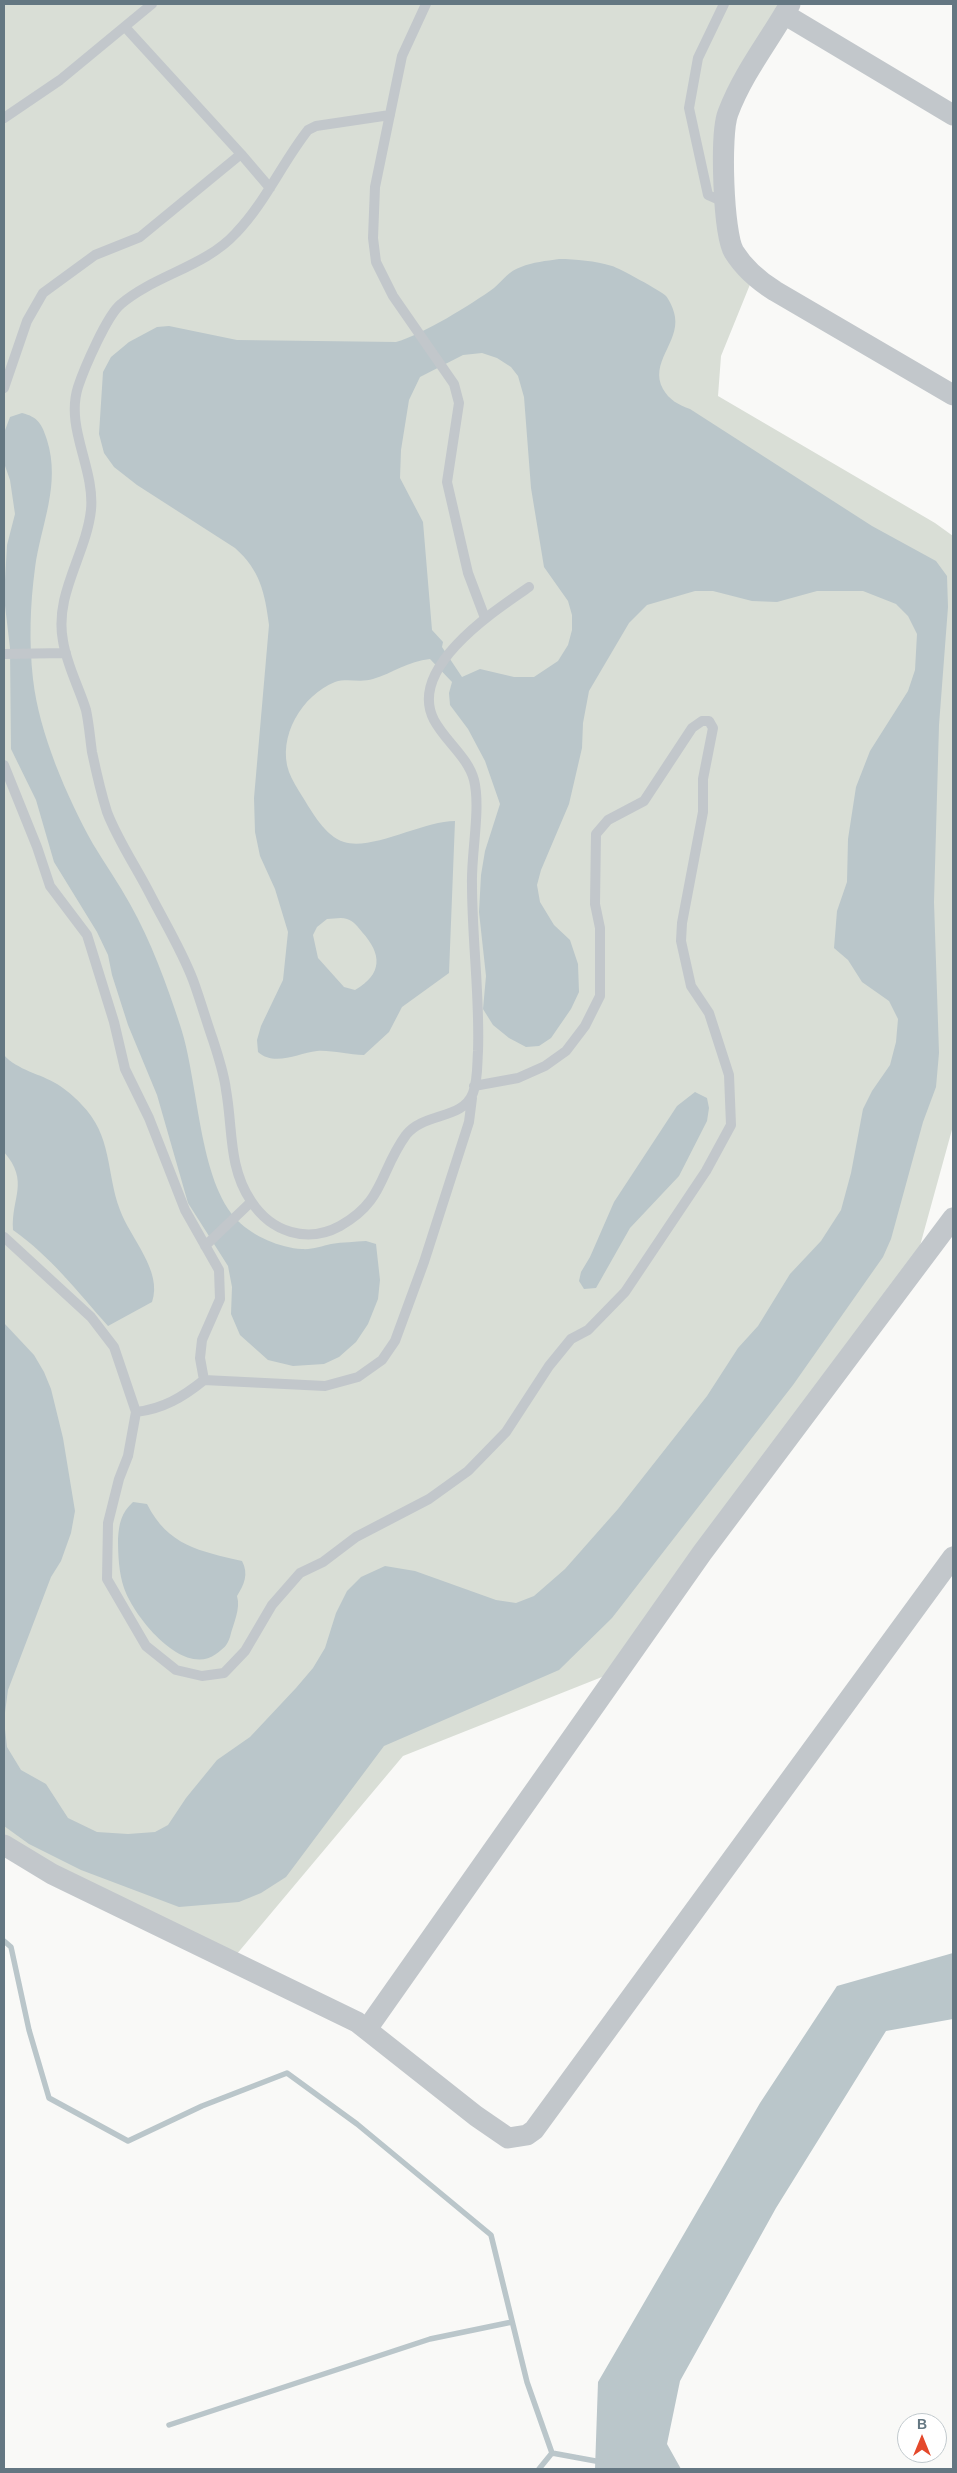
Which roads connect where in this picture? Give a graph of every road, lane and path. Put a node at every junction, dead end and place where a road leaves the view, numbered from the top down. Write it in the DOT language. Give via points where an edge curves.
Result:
graph roads {
  1 [pos="152,4"];
  2 [pos="426,4"];
  3 [pos="724,4"];
  4 [pos="787,9"];
  5 [pos="125,28"];
  6 [pos="390,115"];
  7 [pos="953,116"];
  8 [pos="4,118"];
  9 [pos="241,154"];
  10 [pos="270,188"];
  11 [pos="726,204"];
  12 [pos="4,388"];
  13 [pos="953,395"];
  14 [pos="529,587"];
  15 [pos="485,618"];
  16 [pos="63,653"];
  17 [pos="4,654"];
  18 [pos="4,765"];
  19 [pos="474,1086"];
  20 [pos="472,1098"];
  21 [pos="248,1205"];
  22 [pos="953,1218"];
  23 [pos="4,1237"];
  24 [pos="207,1244"];
  25 [pos="204,1380"];
  26 [pos="136,1412"];
  27 [pos="953,1557"];
  28 [pos="4,1845"];
  29 [pos="367,2029"];
  1 -- 5 [label="lane"];
  2 -- 6 [label="lane" via="402,56"];
  3 -- 11 [label="lane" via="698,58 690,108 708,195"];
  4 -- 7 [label="street"];
  4 -- 11 [label="street" via="754,59 727,114 724,134"];
  5 -- 8 [label="lane" via="60,80"];
  5 -- 9 [label="lane"];
  6 -- 10 [label="lane" via="308,130"];
  6 -- 15 [label="lane" via="375,187 373,238 376,262 393,296 454,384 459,403 448,482 468,572"];
  9 -- 10 [label="lane"];
  9 -- 12 [label="lane" via="140,237 94,255 43,293 27,320"];
  10 -- 16 [label="lane" via="235,235 208,255 119,305 106,322 77,389 74,412 92,503 88,527 66,589 61,635"];
  11 -- 13 [label="street" via="733,251 757,280"];
  14 -- 15 [label="lane"];
  15 -- 19 [label="lane" via="434,675 428,697 431,714 468,765 476,785 471,880 478,1023"];
  16 -- 17 [label="lane"];
  16 -- 21 [label="lane" via="86,712 93,758 108,814 192,977 226,1085 231,1149"];
  18 -- 24 [label="lane" via="50,886 86,935 114,1022 125,1069 149,1118 185,1210"];
  19 -- 20 [label="lane"];
  19 -- 26 [label="lane" via="518,1078 545,1066 566,1051 585,1026 600,996 600,928 595,904 596,834 608,820 644,802 692,728 702,721 709,721 713,728 703,779 703,812 682,923 682,941 691,986 709,1013 729,1075 731,1125 706,1171 625,1292 588,1330 571,1339 549,1366 506,1432 468,1471 429,1499 356,1537 323,1562 300,1573 272,1605 245,1651 224,1673 202,1676 176,1670 146,1646 107,1579 108,1523"];
  20 -- 21 [label="lane" via="457,1111 413,1126 394,1151 378,1191 365,1211 335,1230 304,1237 279,1229"];
  20 -- 25 [label="lane" via="469,1122 424,1262 394,1341 382,1360 358,1377 325,1386"];
  21 -- 24 [label="lane"];
  22 -- 29 [label="street" via="702,1553"];
  23 -- 26 [label="lane" via="91,1317 114,1346"];
  24 -- 25 [label="lane" via="219,1270 220,1299 202,1340 200,1358"];
  25 -- 26 [label="lane" via="186,1395 154,1410"];
  27 -- 29 [label="street" via="534,2130 527,2135 508,2138"];
  28 -- 29 [label="street" via="52,1874 331,2007"];
}
